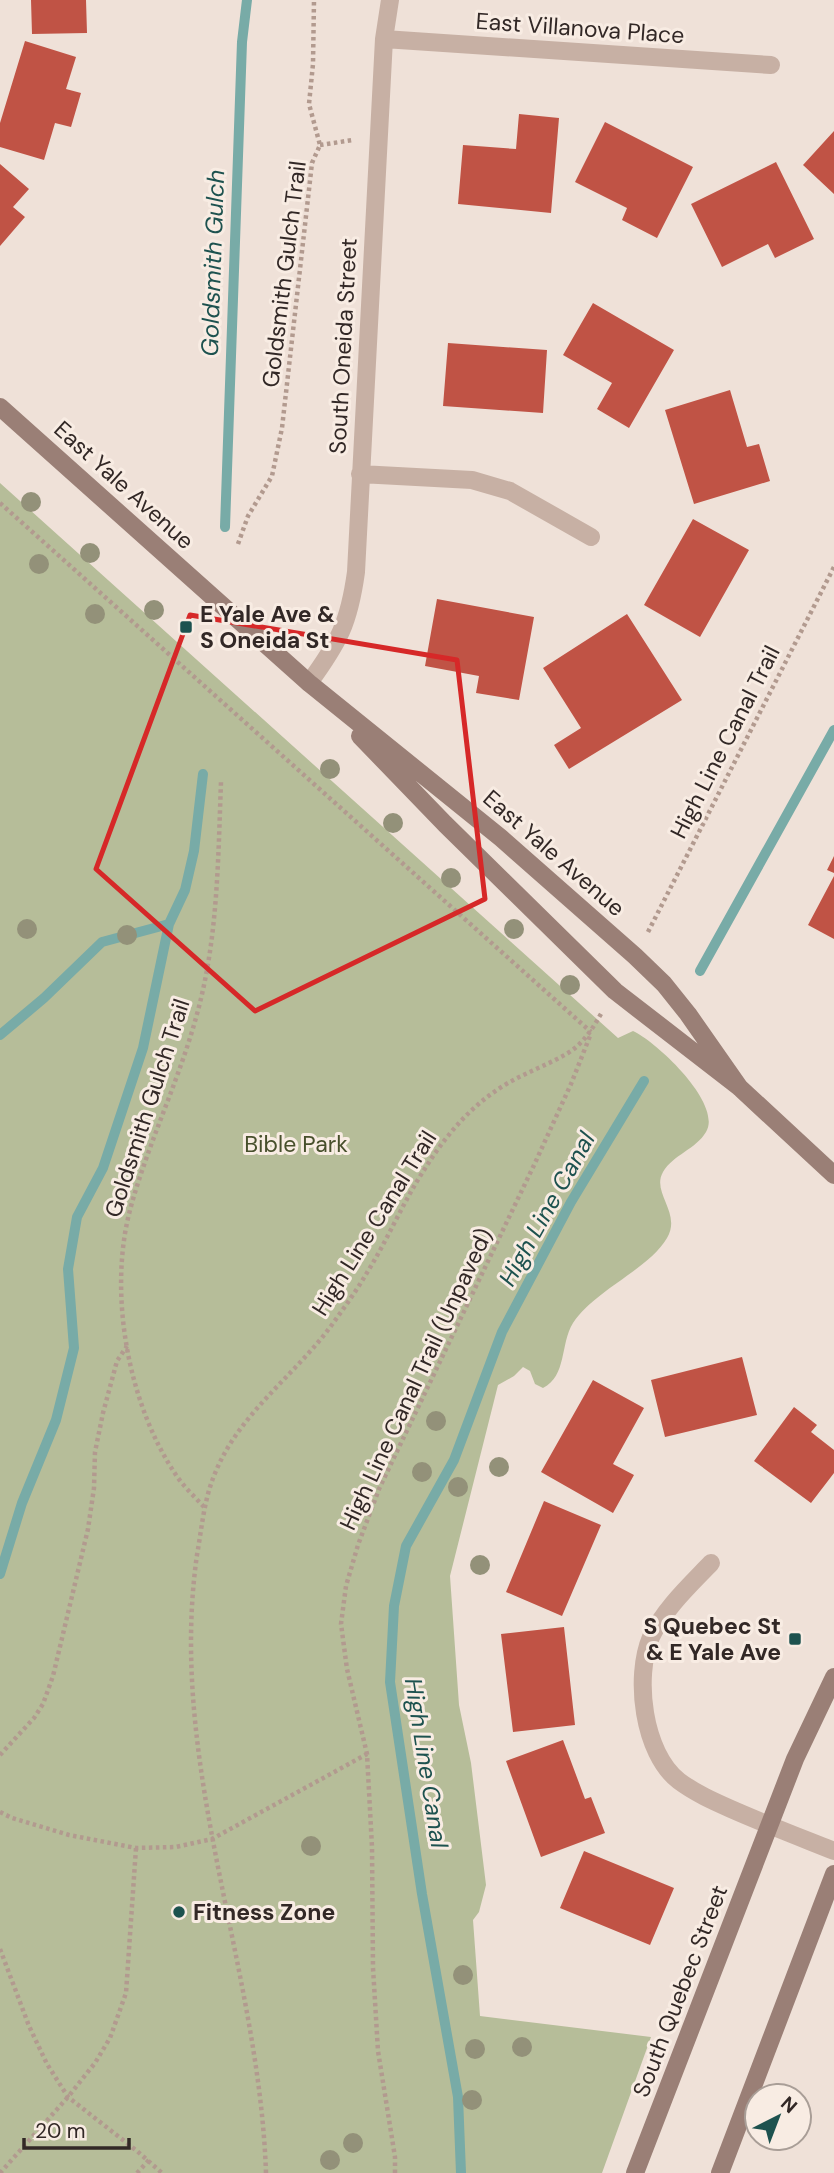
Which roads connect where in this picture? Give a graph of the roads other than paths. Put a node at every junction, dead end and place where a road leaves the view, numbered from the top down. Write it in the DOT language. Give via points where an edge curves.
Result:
graph roads {
  1 [pos="390,0"];
  2 [pos="384,39"];
  3 [pos="771,65"];
  4 [pos="0,407"];
  5 [pos="360,474"];
  6 [pos="591,537"];
  7 [pos="309,683"];
  8 [pos="739,1087"];
  9 [pos="834,1175"];
  10 [pos="711,1563"];
  11 [pos="834,1677"];
  12 [pos="770,1826"];
  13 [pos="834,1851"];
  14 [pos="834,1874"];
  15 [pos="635,2173"];
  16 [pos="720,2173"];
  1 -- 2 [label="street, South Oneida Street"];
  2 -- 3 [label="street, East Villanova Place"];
  2 -- 5 [label="street, South Oneida Street"];
  4 -- 7 [label="main road, East Yale Avenue"];
  5 -- 6 [label="street" via="472,480 510,491"];
  5 -- 7 [label="street, South Oneida Street" via="352,603 341,635"];
  7 -- 8 [label="main road, East Yale Avenue" via="615,991"];
  7 -- 8 [label="main road, East Yale Avenue" via="510,846 635,956 688,1014"];
  8 -- 9 [label="main road, East Yale Avenue"];
  10 -- 12 [label="street" via="650,1639 645,1655 646,1715 654,1748 670,1773 707,1799"];
  11 -- 12 [label="main road, South Quebec Street"];
  12 -- 13 [label="street"];
  12 -- 15 [label="main road, South Quebec Street"];
  14 -- 16 [label="main road"];
}
